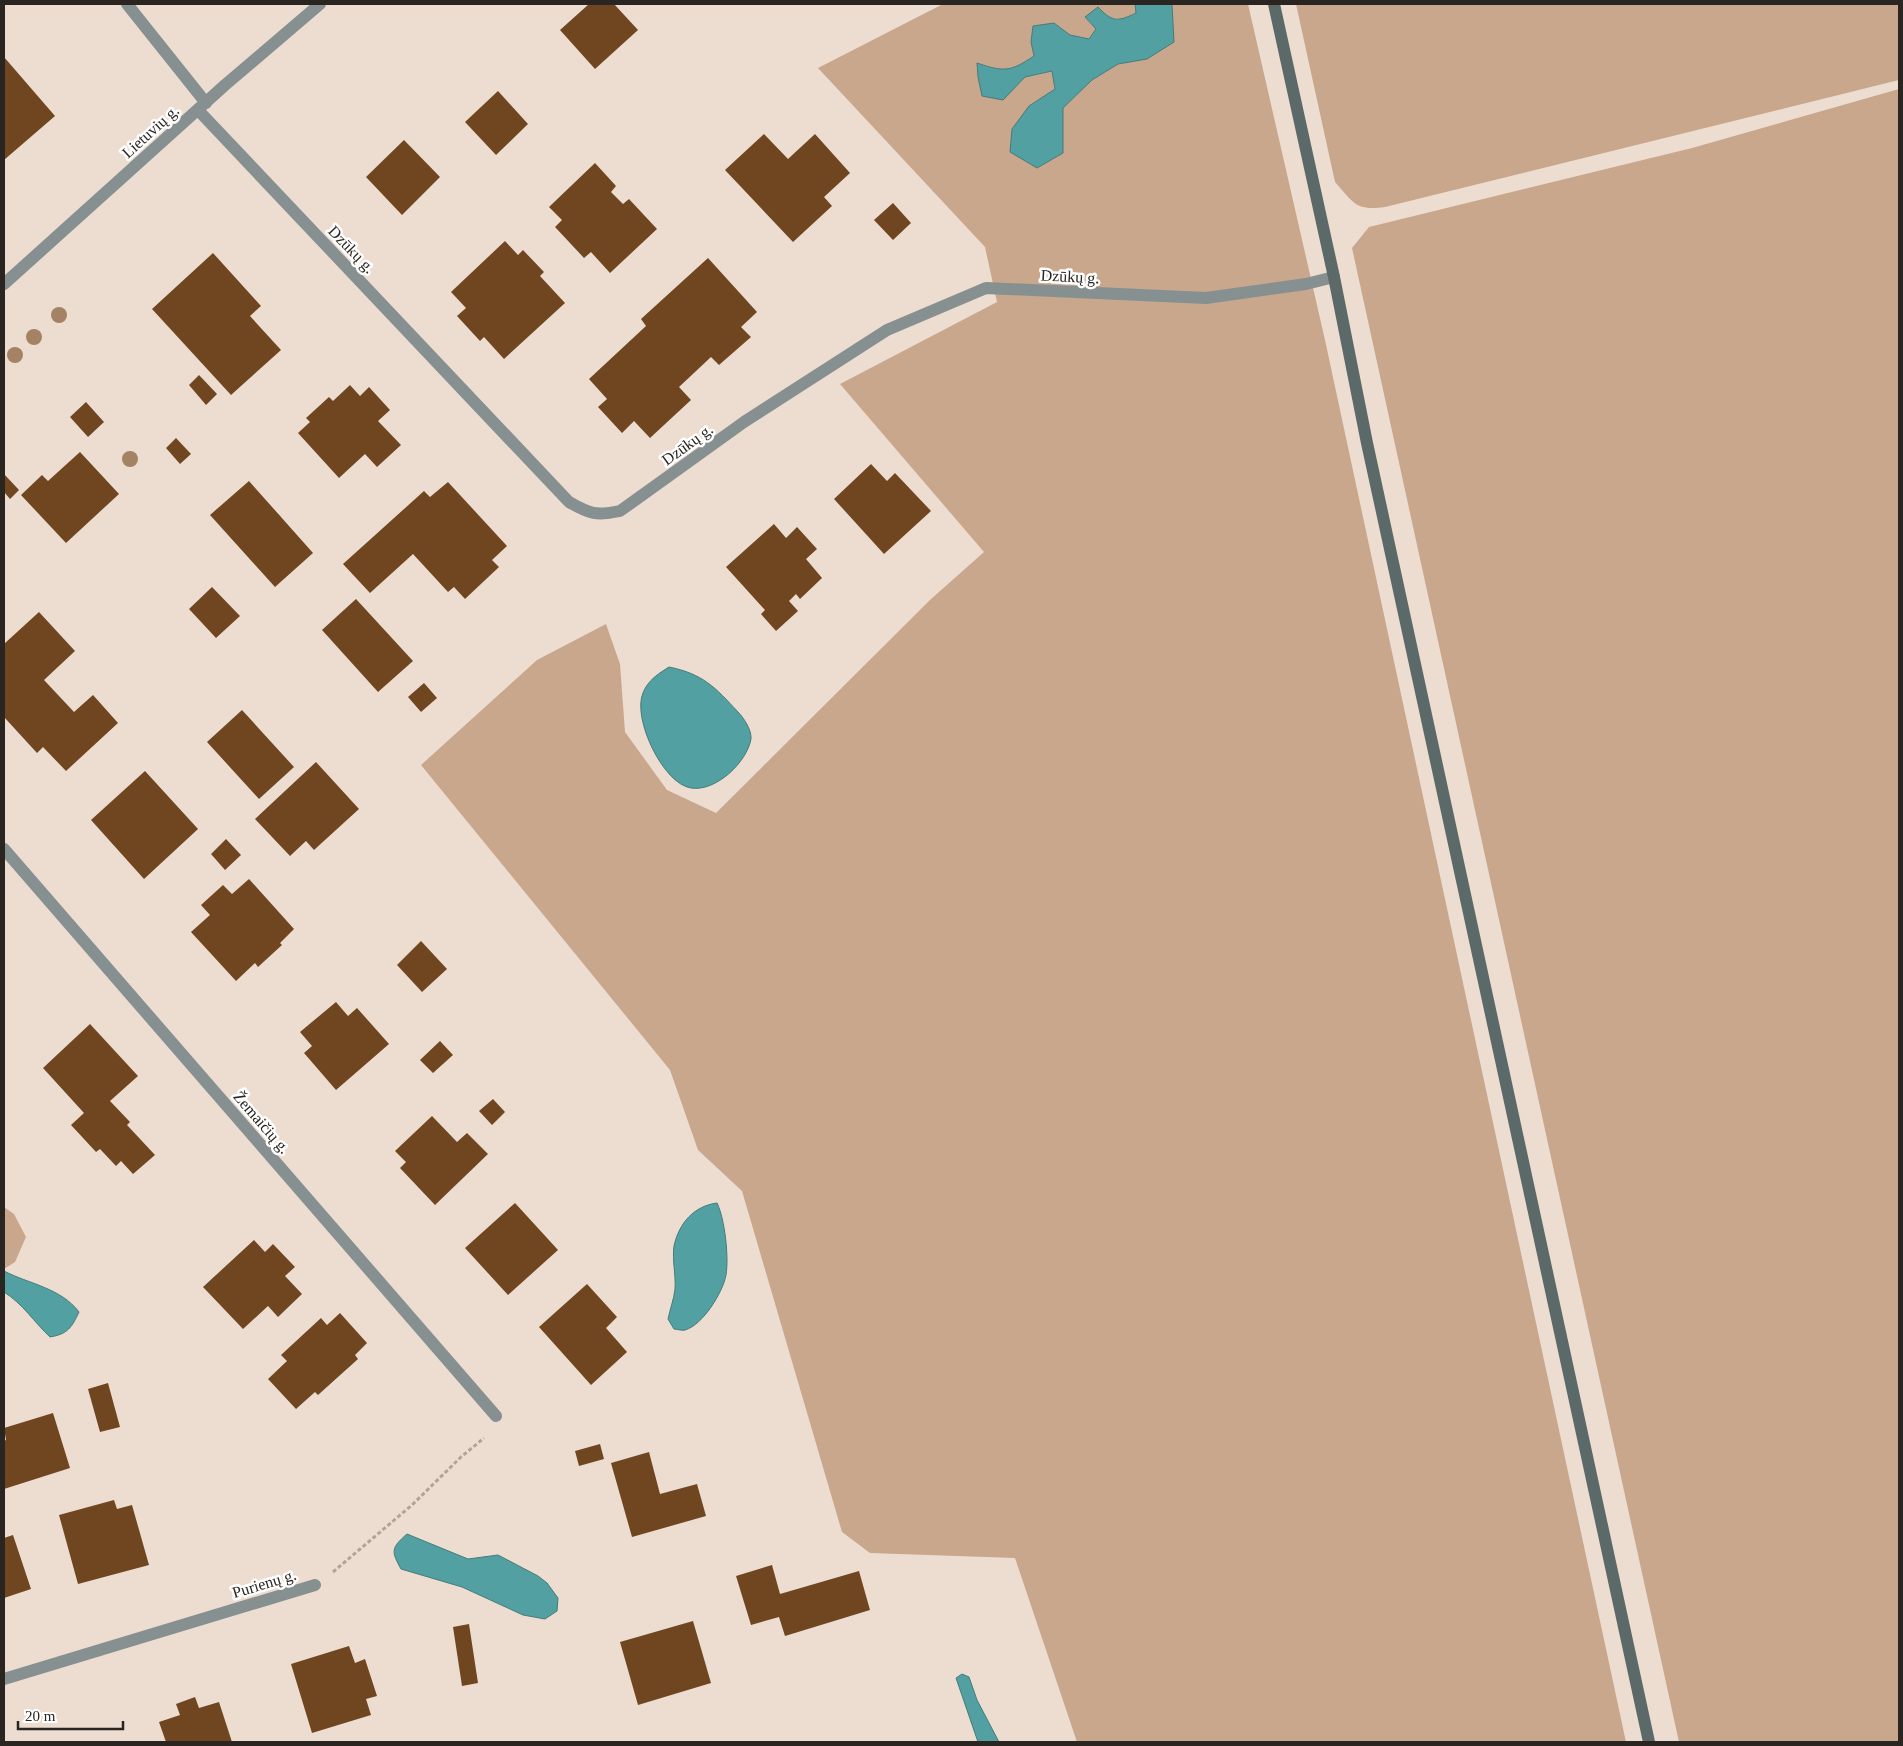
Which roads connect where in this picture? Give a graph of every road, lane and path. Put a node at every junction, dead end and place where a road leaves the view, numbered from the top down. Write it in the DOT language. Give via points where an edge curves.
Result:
graph roads {
  1 [pos="127,4"];
  2 [pos="320,4"];
  3 [pos="1274,4"];
  4 [pos="202,106"];
  5 [pos="1334,277"];
  6 [pos="4,284"];
  7 [pos="4,849"];
  8 [pos="496,1416"];
  9 [pos="488,1435"];
  10 [pos="315,1585"];
  11 [pos="4,1679"];
  12 [pos="1649,1742"];
  1 -- 4 [label="street, Dzūkų g."];
  2 -- 4 [label="street, Lietuvių g."];
  3 -- 5 [label="main road"];
  4 -- 5 [label="street, Dzūkų g." via="569,502 588,512 605,514 620,511 744,422 887,330 986,288 1206,298"];
  4 -- 6 [label="street, Lietuvių g."];
  5 -- 12 [label="main road" via="1367,443"];
  7 -- 8 [label="street, Žemaičių g."];
  9 -- 10 [label="path, Purienų g." via="412,1505"];
  10 -- 11 [label="street, Purienų g."];
}
